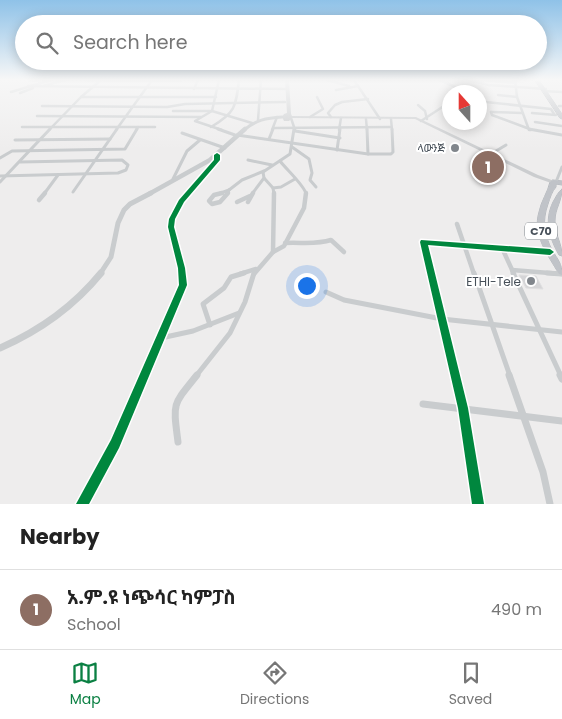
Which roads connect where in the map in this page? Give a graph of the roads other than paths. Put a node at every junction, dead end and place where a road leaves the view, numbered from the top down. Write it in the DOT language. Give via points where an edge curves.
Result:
graph roads {
  1 [pos="236,103"];
  2 [pos="76,104"];
  3 [pos="135,104"];
  4 [pos="216,104"];
  5 [pos="226,104"];
  6 [pos="259,104"];
  7 [pos="285,104"];
  8 [pos="287,104"];
  9 [pos="320,104"];
  10 [pos="338,104"];
  11 [pos="371,104"];
  12 [pos="499,104"];
  13 [pos="418,105"];
  14 [pos="42,106"];
  15 [pos="74,106"];
  16 [pos="133,106"];
  17 [pos="521,106"];
  18 [pos="442,108"];
  19 [pos="173,111"];
  20 [pos="212,111"];
  21 [pos="560,112"];
  22 [pos="522,113"];
  23 [pos="532,113"];
  24 [pos="37,116"];
  25 [pos="125,116"];
  26 [pos="231,116"];
  27 [pos="65,117"];
  28 [pos="200,117"];
  29 [pos="287,117"];
  30 [pos="310,117"];
  31 [pos="331,117"];
  32 [pos="341,118"];
  33 [pos="380,118"];
  34 [pos="366,119"];
  35 [pos="391,119"];
  36 [pos="426,119"];
  37 [pos="421,121"];
  38 [pos="255,122"];
  39 [pos="535,122"];
  40 [pos="367,126"];
  41 [pos="562,126"];
  42 [pos="22,127"];
  43 [pos="55,127"];
  44 [pos="118,127"];
  45 [pos="138,127"];
  46 [pos="155,127"];
  47 [pos="211,127"];
  48 [pos="274,128"];
  49 [pos="341,128"];
  50 [pos="390,128"];
  51 [pos="528,128"];
  52 [pos="294,130"];
  53 [pos="439,131"];
  54 [pos="182,133"];
  55 [pos="236,135"];
  56 [pos="562,135"];
  57 [pos="449,136"];
  58 [pos="340,138"];
  59 [pos="42,139"];
  60 [pos="110,139"];
  61 [pos="15,140"];
  62 [pos="200,140"];
  63 [pos="269,140"];
  64 [pos="292,145"];
  65 [pos="506,145"];
  66 [pos="225,148"];
  67 [pos="30,150"];
  68 [pos="102,150"];
  69 [pos="337,150"];
  70 [pos="368,154"];
  71 [pos="491,154"];
  72 [pos="217,155"];
  73 [pos="0,158"];
  74 [pos="248,160"];
  75 [pos="280,160"];
  76 [pos="20,162"];
  77 [pos="92,162"];
  78 [pos="272,165"];
  79 [pos="562,167"];
  80 [pos="267,170"];
  81 [pos="84,175"];
  82 [pos="0,176"];
  83 [pos="6,176"];
  84 [pos="58,176"];
  85 [pos="264,178"];
  86 [pos="173,179"];
  87 [pos="295,179"];
  88 [pos="0,182"];
  89 [pos="557,182"];
  90 [pos="316,187"];
  91 [pos="273,188"];
  92 [pos="230,190"];
  93 [pos="562,191"];
  94 [pos="73,192"];
  95 [pos="250,196"];
  96 [pos="39,200"];
  97 [pos="236,202"];
  98 [pos="248,202"];
  99 [pos="457,224"];
  100 [pos="285,243"];
  101 [pos="463,244"];
  102 [pos="502,248"];
  103 [pos="273,252"];
  104 [pos="344,252"];
  105 [pos="550,252"];
  106 [pos="562,253"];
  107 [pos="258,269"];
  108 [pos="512,270"];
  109 [pos="562,273"];
  110 [pos="326,292"];
  111 [pos="241,312"];
  112 [pos="442,319"];
  113 [pos="210,325"];
  114 [pos="491,325"];
  115 [pos="539,330"];
  116 [pos="562,332"];
  117 [pos="161,338"];
  118 [pos="0,348"];
  119 [pos="562,379"];
  120 [pos="423,404"];
  121 [pos="463,408"];
  122 [pos="523,416"];
  123 [pos="562,421"];
  124 [pos="178,442"];
  125 [pos="82,504"];
  126 [pos="478,504"];
  127 [pos="550,504"];
  1 -- 26 [label="street"];
  2 -- 15 [label="street"];
  3 -- 16 [label="street"];
  4 -- 5 [label="street"];
  4 -- 16 [label="street"];
  4 -- 20 [label="street"];
  6 -- 38 [label="street"];
  7 -- 29 [label="main road"];
  8 -- 29 [label="main road"];
  9 -- 30 [label="street" via="323,109"];
  10 -- 31 [label="street" via="328,113"];
  11 -- 33 [label="street"];
  12 -- 17 [label="street"];
  13 -- 36 [label="street" via="425,111"];
  14 -- 15 [label="street"];
  15 -- 16 [label="street"];
  15 -- 27 [label="street"];
  16 -- 25 [label="street"];
  17 -- 21 [label="street"];
  17 -- 22 [label="street"];
  18 -- 36 [label="street"];
  19 -- 20 [label="street"];
  20 -- 26 [label="street"];
  20 -- 28 [label="street"];
  21 -- 23 [label="street"];
  22 -- 51 [label="street"];
  22 -- 51 [label="street" via="493,111 491,114"];
  24 -- 27 [label="street"];
  25 -- 27 [label="street"];
  25 -- 28 [label="street"];
  25 -- 44 [label="street"];
  26 -- 38 [label="street"];
  26 -- 47 [label="street"];
  27 -- 43 [label="street"];
  28 -- 47 [label="street" via="195,122"];
  29 -- 30 [label="main road"];
  29 -- 32 [label="main road"];
  29 -- 38 [label="street"];
  29 -- 48 [label="street"];
  29 -- 52 [label="street"];
  30 -- 31 [label="main road"];
  31 -- 33 [label="main road"];
  32 -- 34 [label="main road"];
  32 -- 49 [label="street"];
  33 -- 34 [label="main road"];
  33 -- 35 [label="main road"];
  33 -- 37 [label="main road" via="408,117"];
  34 -- 40 [label="street"];
  35 -- 50 [label="street"];
  35 -- 53 [label="main road" via="417,122"];
  36 -- 37 [label="street"];
  37 -- 53 [label="main road"];
  38 -- 55 [label="street"];
  39 -- 41 [label="street"];
  40 -- 49 [label="street"];
  40 -- 50 [label="street"];
  40 -- 70 [label="street"];
  42 -- 43 [label="street"];
  43 -- 44 [label="street"];
  43 -- 59 [label="street"];
  44 -- 45 [label="street"];
  44 -- 60 [label="street"];
  45 -- 46 [label="street"];
  45 -- 68 [label="street" via="124,149"];
  47 -- 55 [label="street"];
  48 -- 52 [label="street"];
  48 -- 63 [label="street"];
  49 -- 52 [label="street"];
  49 -- 58 [label="street"];
  50 -- 70 [label="street" via="393,154"];
  51 -- 56 [label="street"];
  52 -- 58 [label="street"];
  52 -- 64 [label="street"];
  53 -- 57 [label="main road"];
  54 -- 62 [label="street"];
  55 -- 63 [label="street"];
  55 -- 66 [label="street"];
  57 -- 71 [label="main road"];
  57 -- 89 [label="main road" via="537,180"];
  58 -- 69 [label="street"];
  59 -- 60 [label="street"];
  59 -- 61 [label="street"];
  59 -- 67 [label="street"];
  60 -- 68 [label="street"];
  62 -- 66 [label="street"];
  62 -- 86 [label="street" via="187,151"];
  63 -- 64 [label="street"];
  64 -- 69 [label="street"];
  64 -- 75 [label="street" via="290,154"];
  64 -- 90 [label="street" via="309,159 310,180"];
  65 -- 71 [label="street"];
  66 -- 72 [label="street"];
  67 -- 68 [label="street"];
  67 -- 73 [label="street" via="6,152"];
  67 -- 76 [label="street"];
  68 -- 77 [label="street"];
  69 -- 70 [label="street"];
  71 -- 89 [label="main road" via="545,180"];
  72 -- 86 [label="street"];
  72 -- 117 [label="street" via="217,160 172,217 183,267 183,285"];
  74 -- 78 [label="street"];
  75 -- 78 [label="street"];
  75 -- 87 [label="street"];
  76 -- 77 [label="street"];
  76 -- 83 [label="street"];
  77 -- 81 [label="street"];
  77 -- 81 [label="street" via="122,160 128,165 126,170 118,173"];
  78 -- 80 [label="street"];
  79 -- 89 [label="street"];
  80 -- 85 [label="street" via="262,172"];
  80 -- 92 [label="street" via="239,181"];
  81 -- 84 [label="street"];
  81 -- 94 [label="street"];
  82 -- 83 [label="street"];
  83 -- 84 [label="street"];
  83 -- 88 [label="street"];
  84 -- 96 [label="street"];
  85 -- 91 [label="street"];
  85 -- 95 [label="street"];
  86 -- 118 [label="street" via="130,204 121,214 111,256 71,304 34,331"];
  87 -- 91 [label="street"];
  87 -- 100 [label="street" via="305,188 307,201"];
  89 -- 93 [label="highway, C70"];
  89 -- 105 [label="highway, C70" via="542,208 540,222"];
  91 -- 103 [label="street"];
  92 -- 92 [label="street" via="218,203 209,201 214,195"];
  93 -- 106 [label="highway, C70" via="551,213 550,224"];
  95 -- 97 [label="street"];
  95 -- 98 [label="street"];
  99 -- 101 [label="street"];
  100 -- 103 [label="street"];
  100 -- 104 [label="street" via="307,241 318,244 331,240"];
  101 -- 102 [label="street"];
  101 -- 112 [label="street" via="424,242"];
  101 -- 114 [label="street"];
  102 -- 105 [label="street"];
  102 -- 108 [label="street"];
  103 -- 107 [label="street"];
  105 -- 109 [label="highway, C70"];
  107 -- 111 [label="street"];
  107 -- 113 [label="street" via="231,277 224,288 203,304"];
  108 -- 109 [label="street"];
  108 -- 115 [label="street"];
  110 -- 112 [label="street" via="344,300"];
  111 -- 113 [label="street"];
  111 -- 124 [label="street" via="222,345 176,402"];
  112 -- 114 [label="street"];
  112 -- 121 [label="street"];
  113 -- 117 [label="street"];
  114 -- 115 [label="street"];
  114 -- 122 [label="street"];
  115 -- 116 [label="street"];
  115 -- 119 [label="street"];
  117 -- 125 [label="street" via="115,444"];
  120 -- 121 [label="street"];
  121 -- 122 [label="street"];
  121 -- 126 [label="street"];
  122 -- 123 [label="street"];
  122 -- 127 [label="street" via="543,472"];
}
